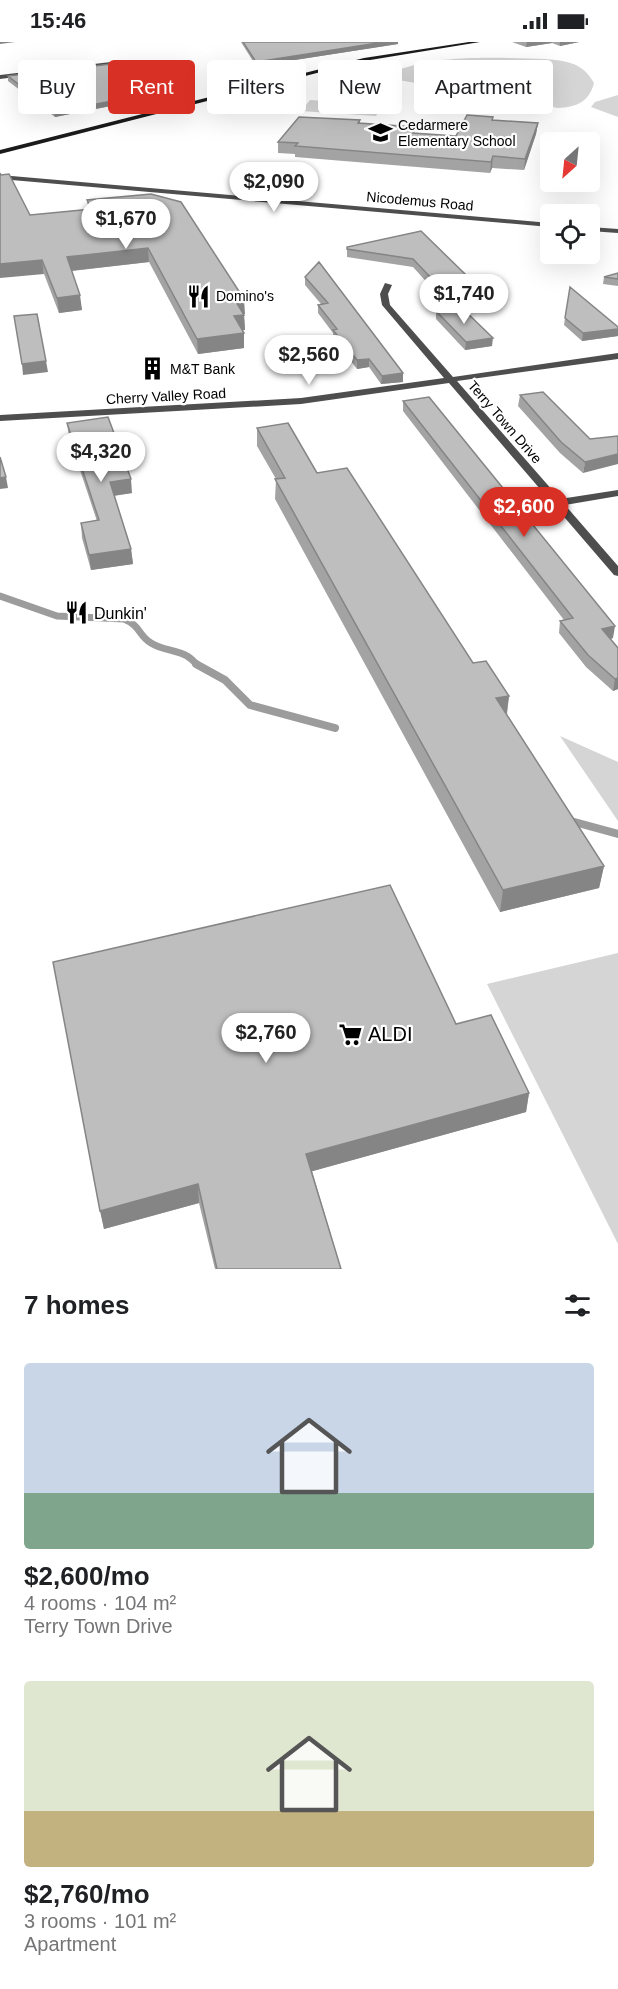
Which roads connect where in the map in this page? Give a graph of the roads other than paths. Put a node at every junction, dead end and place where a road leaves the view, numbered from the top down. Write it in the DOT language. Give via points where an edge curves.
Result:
graph roads {
  1 [pos="478,42"];
  2 [pos="108,63"];
  3 [pos="0,76"];
  4 [pos="0,152"];
  5 [pos="0,177"];
  6 [pos="540,224"];
  7 [pos="600,230"];
  8 [pos="618,231"];
  9 [pos="388,285"];
  10 [pos="618,356"];
  11 [pos="450,380"];
  12 [pos="0,418"];
  13 [pos="618,493"];
  14 [pos="557,503"];
  15 [pos="618,573"];
  1 -- 4 [label="street" via="364,60"];
  2 -- 3 [label="street"];
  5 -- 6 [label="street, Nicodemus Road"];
  7 -- 8 [label="street"];
  9 -- 11 [label="street, Terry Town Drive" via="384,294 386,305"];
  10 -- 11 [label="street, Cherry Valley Road"];
  11 -- 12 [label="street, Cherry Valley Road" via="301,401"];
  11 -- 14 [label="street, Terry Town Drive"];
  13 -- 14 [label="street"];
  14 -- 15 [label="street, Terry Town Drive"];
}
